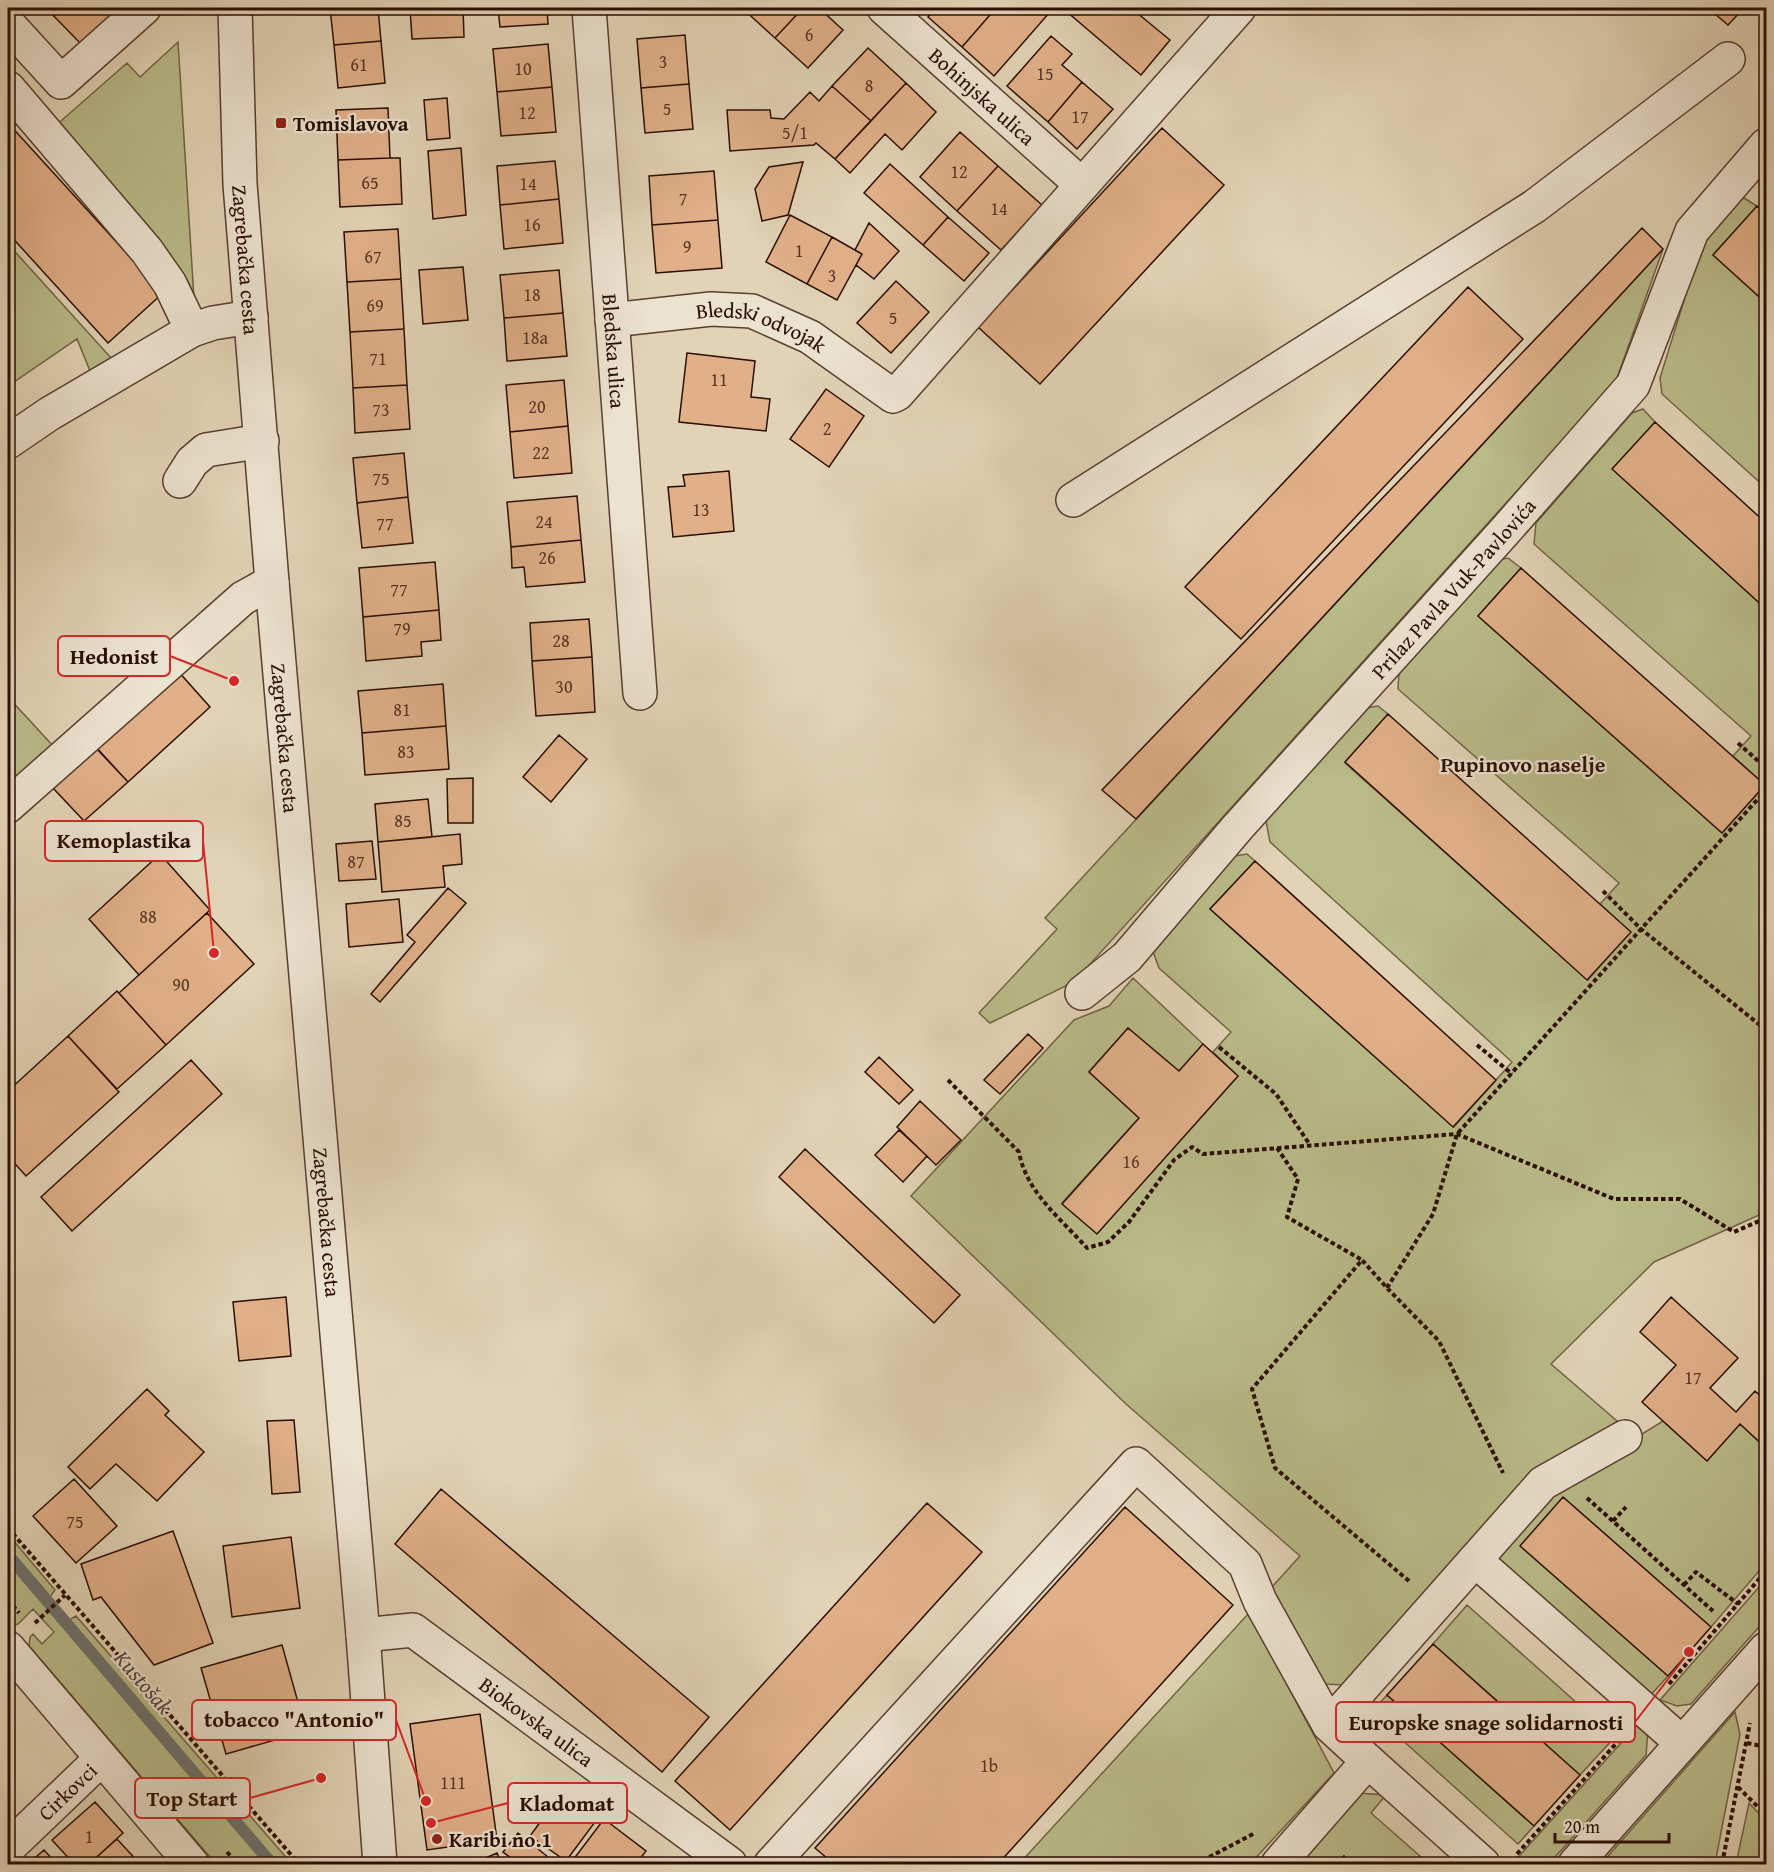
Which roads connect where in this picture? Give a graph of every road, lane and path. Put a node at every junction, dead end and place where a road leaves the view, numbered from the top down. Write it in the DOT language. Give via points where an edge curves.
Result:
graph roads {
  1 [pos="144,8"];
  2 [pos="589,8"];
  3 [pos="884,8"];
  4 [pos="1239,8"];
  5 [pos="229,14"];
  6 [pos="8,24"];
  7 [pos="1728,59"];
  8 [pos="8,88"];
  9 [pos="1767,145"];
  10 [pos="1082,184"];
  11 [pos="251,317"];
  12 [pos="612,320"];
  13 [pos="192,330"];
  14 [pos="262,441"];
  15 [pos="8,442"];
  16 [pos="180,481"];
  17 [pos="1072,500"];
  18 [pos="272,582"];
  19 [pos="640,693"];
  20 [pos="1738,743"];
  21 [pos="1767,768"];
  22 [pos="1767,790"];
  23 [pos="8,806"];
  24 [pos="1603,891"];
  25 [pos="1641,929"];
  26 [pos="1082,993"];
  27 [pos="1767,1030"];
  28 [pos="1477,1045"];
  29 [pos="1220,1047"];
  30 [pos="1512,1074"];
  31 [pos="948,1080"];
  32 [pos="1457,1134"];
  33 [pos="1310,1145"];
  34 [pos="1277,1148"];
  35 [pos="1767,1218"];
  36 [pos="1362,1260"];
  37 [pos="1387,1288"];
  38 [pos="1625,1437"];
  39 [pos="1559,1474"];
  40 [pos="1626,1507"];
  41 [pos="1521,1509"];
  42 [pos="1613,1521"];
  43 [pos="8,1528"];
  44 [pos="1475,1560"];
  45 [pos="1684,1585"];
  46 [pos="65,1595"];
  47 [pos="1436,1604"];
  48 [pos="1738,1604"];
  49 [pos="1713,1611"];
  50 [pos="34,1624"];
  51 [pos="363,1635"];
  52 [pos="8,1648"];
  53 [pos="1767,1649"];
  54 [pos="1751,1720"];
  55 [pos="1329,1725"];
  56 [pos="1682,1743"];
  57 [pos="1746,1743"];
  58 [pos="1767,1747"];
  59 [pos="101,1759"];
  60 [pos="1368,1761"];
  61 [pos="1738,1786"];
  62 [pos="1767,1815"];
  63 [pos="8,1848"];
  64 [pos="192,1864"];
  65 [pos="299,1864"];
  66 [pos="380,1864"];
  67 [pos="730,1864"];
  68 [pos="771,1864"];
  69 [pos="1278,1864"];
  70 [pos="1484,1864"];
  71 [pos="1575,1864"];
  72 [pos="1722,1864"];
  1 -- 6 [label="street" via="61,82"];
  2 -- 12 [label="street, Bledska ulica"];
  3 -- 10 [label="street, Bohinjska ulica"];
  4 -- 10 [label="street"];
  5 -- 11 [label="street, Zagrebačka cesta"];
  7 -- 17 [label="street" via="1534,206"];
  8 -- 13 [label="street" via="147,251 170,284"];
  9 -- 26 [label="street, Prilaz Pavla Vuk-Pavlovića" via="1692,231 1633,385 1237,828 1127,957"];
  10 -- 12 [label="street, Bledski odvojak" via="893,396 810,337 752,311 711,309"];
  11 -- 13 [label="street"];
  11 -- 14 [label="street, Zagrebačka cesta"];
  12 -- 19 [label="street, Bledska ulica"];
  13 -- 15 [label="street"];
  14 -- 16 [label="street" via="206,450 192,462"];
  14 -- 18 [label="street, Zagrebačka cesta"];
  18 -- 23 [label="street" via="243,598"];
  18 -- 51 [label="street, Zagrebačka cesta"];
  20 -- 21 [label="path"];
  22 -- 25 [label="path"];
  24 -- 25 [label="path"];
  25 -- 27 [label="path"];
  25 -- 30 [label="path"];
  28 -- 30 [label="path"];
  29 -- 33 [label="path" via="1276,1095"];
  30 -- 32 [label="path"];
  31 -- 34 [label="path" via="1018,1152 1034,1190 1087,1248 1108,1242 1129,1222 1174,1160 1192,1147 1203,1154"];
  32 -- 33 [label="path"];
  32 -- 35 [label="path" via="1614,1199 1680,1200 1734,1232"];
  32 -- 37 [label="path" via="1433,1214"];
  33 -- 34 [label="path"];
  34 -- 36 [label="path" via="1298,1179 1287,1217"];
  36 -- 37 [label="path"];
  36 -- 47 [label="path" via="1252,1389 1275,1468"];
  37 -- 41 [label="path" via="1439,1341"];
  38 -- 39 [label="street"];
  39 -- 41 [label="street" via="1543,1483"];
  39 -- 42 [label="path"];
  40 -- 42 [label="path"];
  41 -- 44 [label="street"];
  42 -- 45 [label="path"];
  43 -- 46 [label="path"];
  44 -- 47 [label="street"];
  44 -- 56 [label="street"];
  45 -- 48 [label="path" via="1696,1572"];
  45 -- 49 [label="path"];
  46 -- 50 [label="path"];
  46 -- 65 [label="path"];
  47 -- 55 [label="street"];
  51 -- 66 [label="street, Zagrebačka cesta"];
  51 -- 67 [label="street, Biokovska ulica" via="413,1629"];
  52 -- 59 [label="street"];
  53 -- 56 [label="street"];
  54 -- 57 [label="path"];
  55 -- 60 [label="street"];
  55 -- 68 [label="street" via="1260,1601 1245,1564 1136,1464"];
  56 -- 71 [label="street"];
  57 -- 58 [label="path"];
  57 -- 61 [label="path"];
  59 -- 63 [label="street, Cirkovci"];
  59 -- 64 [label="street"];
  60 -- 69 [label="street"];
  60 -- 70 [label="street"];
  61 -- 62 [label="path"];
  61 -- 72 [label="path"];
}
